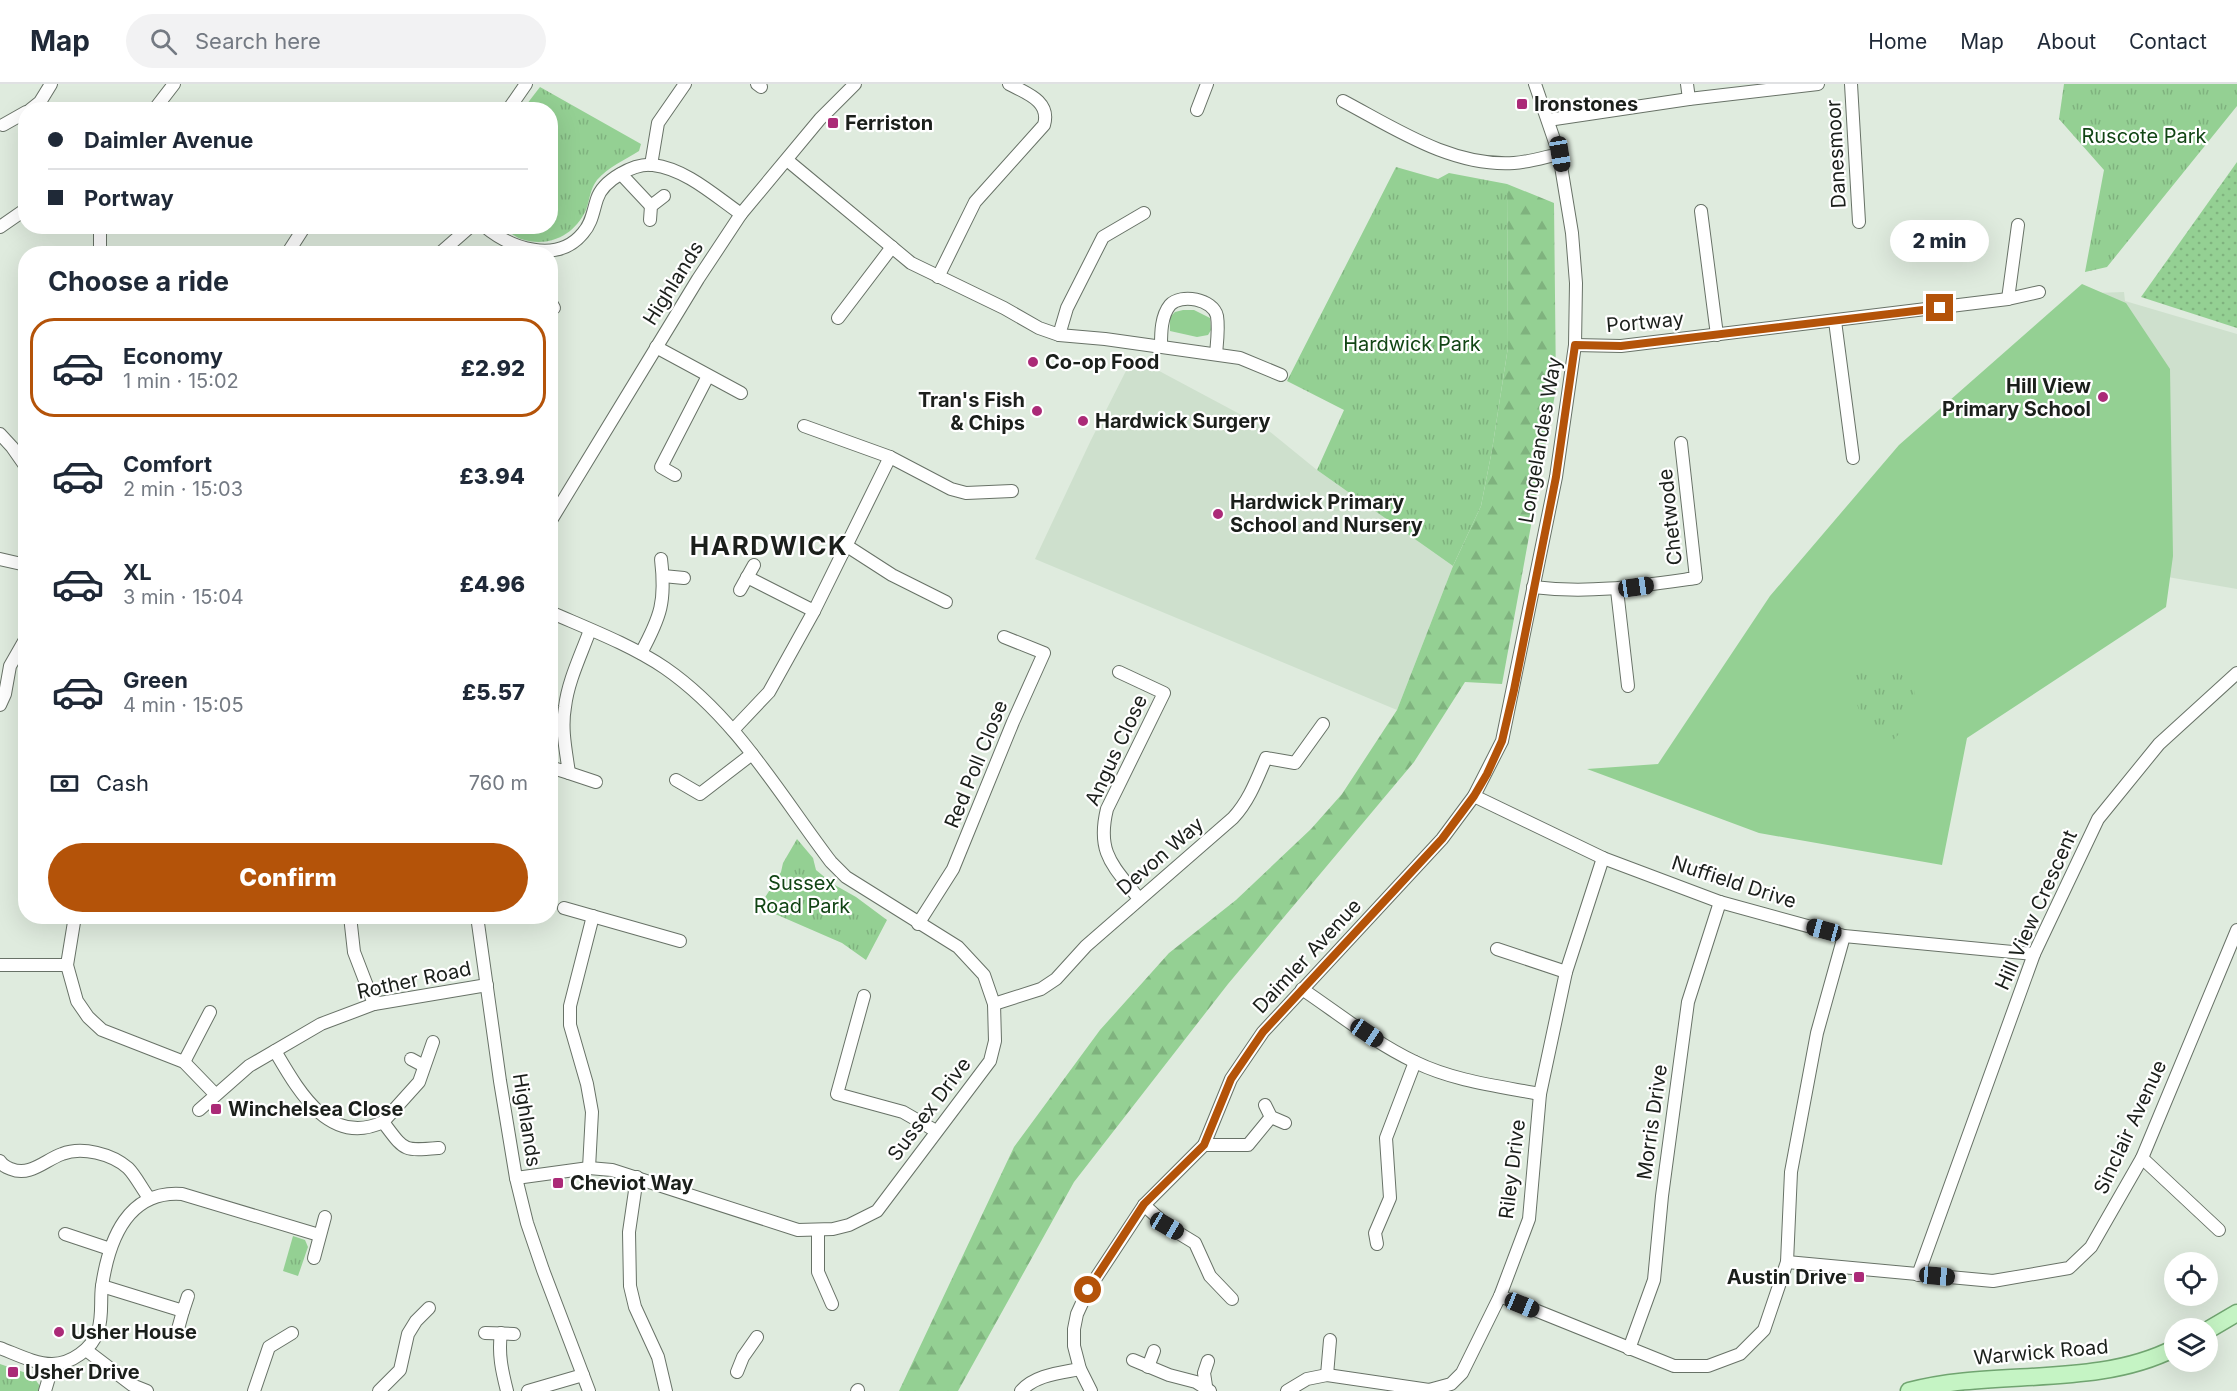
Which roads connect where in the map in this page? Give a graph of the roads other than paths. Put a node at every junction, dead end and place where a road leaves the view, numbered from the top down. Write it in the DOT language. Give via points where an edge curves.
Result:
graph roads {
  1 [pos="51,84"];
  2 [pos="174,84"];
  3 [pos="510,84"];
  4 [pos="685,84"];
  5 [pos="855,84"];
  6 [pos="1009,84"];
  7 [pos="1207,84"];
  8 [pos="1535,84"];
  9 [pos="1687,84"];
  10 [pos="1818,84"];
  11 [pos="1851,84"];
  12 [pos="524,87"];
  13 [pos="1689,99"];
  14 [pos="1343,101"];
  15 [pos="40,102"];
  16 [pos="160,102"];
  17 [pos="514,102"];
  18 [pos="1197,110"];
  19 [pos="18,117"];
  20 [pos="1548,120"];
  21 [pos="3,125"];
  22 [pos="1560,154"];
  23 [pos="788,160"];
  24 [pos="651,165"];
  25 [pos="621,174"];
  26 [pos="664,196"];
  27 [pos="651,206"];
  28 [pos="1701,211"];
  29 [pos="1144,213"];
  30 [pos="741,214"];
  31 [pos="18,215"];
  32 [pos="650,220"];
  33 [pos="1859,222"];
  34 [pos="2018,225"];
  35 [pos="0,227"];
  36 [pos="462,234"];
  37 [pos="493,234"];
  38 [pos="448,246"];
  39 [pos="517,246"];
  40 [pos="892,247"];
  41 [pos="558,248"];
  42 [pos="938,277"];
  43 [pos="2039,292"];
  44 [pos="2008,299"];
  45 [pos="838,318"];
  46 [pos="1835,321"];
  47 [pos="1059,335"];
  48 [pos="1717,335"];
  49 [pos="1575,345"];
  50 [pos="1161,346"];
  51 [pos="656,347"];
  52 [pos="1216,354"];
  53 [pos="1281,375"];
  54 [pos="708,376"];
  55 [pos="741,393"];
  56 [pos="804,426"];
  57 [pos="0,434"];
  58 [pos="1681,443"];
  59 [pos="18,456"];
  60 [pos="890,457"];
  61 [pos="1852,458"];
  62 [pos="675,475"];
  63 [pos="1012,491"];
  64 [pos="558,509"];
  65 [pos="847,546"];
  66 [pos="0,559"];
  67 [pos="661,559"];
  68 [pos="18,563"];
  69 [pos="754,565"];
  70 [pos="663,576"];
  71 [pos="747,577"];
  72 [pos="684,578"];
  73 [pos="1533,587"];
  74 [pos="740,590"];
  75 [pos="1617,590"];
  76 [pos="946,602"];
  77 [pos="814,611"];
  78 [pos="558,616"];
  79 [pos="590,630"];
  80 [pos="1004,637"];
  81 [pos="18,652"];
  82 [pos="641,653"];
  83 [pos="1119,672"];
  84 [pos="2237,673"];
  85 [pos="1628,686"];
  86 [pos="0,705"];
  87 [pos="1323,724"];
  88 [pos="733,729"];
  89 [pos="752,754"];
  90 [pos="558,770"];
  91 [pos="569,773"];
  92 [pos="676,780"];
  93 [pos="597,782"];
  94 [pos="1474,796"];
  95 [pos="1603,858"];
  96 [pos="1139,899"];
  97 [pos="1720,902"];
  98 [pos="564,908"];
  99 [pos="593,916"];
  100 [pos="74,924"];
  101 [pos="351,924"];
  102 [pos="478,924"];
  103 [pos="918,924"];
  104 [pos="2237,930"];
  105 [pos="1844,936"];
  106 [pos="680,941"];
  107 [pos="1497,949"];
  108 [pos="2034,954"];
  109 [pos="0,965"];
  110 [pos="67,965"];
  111 [pos="1566,972"];
  112 [pos="487,985"];
  113 [pos="1302,989"];
  114 [pos="864,996"];
  115 [pos="374,1004"];
  116 [pos="994,1004"];
  117 [pos="210,1012"];
  118 [pos="432,1042"];
  119 [pos="275,1051"];
  120 [pos="411,1059"];
  121 [pos="184,1062"];
  122 [pos="1415,1062"];
  123 [pos="424,1066"];
  124 [pos="215,1094"];
  125 [pos="1540,1094"];
  126 [pos="199,1110"];
  127 [pos="382,1122"];
  128 [pos="1285,1124"];
  129 [pos="936,1131"];
  130 [pos="1204,1145"];
  131 [pos="439,1148"];
  132 [pos="2142,1158"];
  133 [pos="1,1165"];
  134 [pos="589,1168"];
  135 [pos="636,1176"];
  136 [pos="516,1178"];
  137 [pos="149,1198"];
  138 [pos="1144,1204"];
  139 [pos="325,1217"];
  140 [pos="2219,1230"];
  141 [pos="818,1231"];
  142 [pos="65,1234"];
  143 [pos="319,1235"];
  144 [pos="1377,1244"];
  145 [pos="110,1249"];
  146 [pos="314,1258"];
  147 [pos="1787,1262"];
  148 [pos="1918,1275"];
  149 [pos="102,1286"];
  150 [pos="188,1296"];
  151 [pos="1500,1296"];
  152 [pos="1232,1299"];
  153 [pos="832,1304"];
  154 [pos="429,1308"];
  155 [pos="183,1311"];
  156 [pos="2237,1313"];
  157 [pos="2218,1324"];
  158 [pos="178,1329"];
  159 [pos="292,1333"];
  160 [pos="485,1333"];
  161 [pos="758,1337"];
  162 [pos="1330,1340"];
  163 [pos="0,1348"];
  164 [pos="1629,1349"];
  165 [pos="86,1350"];
  166 [pos="1154,1351"];
  167 [pos="2164,1354"];
  168 [pos="1133,1360"];
  169 [pos="1208,1361"];
  170 [pos="53,1364"];
  171 [pos="1148,1367"];
  172 [pos="1080,1369"];
  173 [pos="736,1372"];
  174 [pos="1327,1374"];
  175 [pos="583,1375"];
  176 [pos="1387,1388"];
  177 [pos="1208,1389"];
  178 [pos="45,1391"];
  179 [pos="147,1391"];
  180 [pos="255,1391"];
  181 [pos="379,1391"];
  182 [pos="507,1391"];
  183 [pos="528,1391"];
  184 [pos="589,1391"];
  185 [pos="666,1391"];
  186 [pos="1021,1391"];
  187 [pos="1091,1391"];
  188 [pos="1287,1391"];
  189 [pos="1908,1391"];
  1 -- 15 [label="street"];
  2 -- 16 [label="street"];
  3 -- 12 [label="street"];
  4 -- 24 [label="street" via="658,123"];
  5 -- 23 [label="street, Highlands" via="820,119"];
  6 -- 42 [label="street" via="1036,98 1044,107 1044,125 975,202"];
  7 -- 18 [label="street"];
  8 -- 20 [label="street, Longelandes Way"];
  9 -- 13 [label="street"];
  10 -- 13 [label="street, Danesmoor"];
  11 -- 33 [label="street, Danesmoor"];
  12 -- 17 [label="street"];
  13 -- 20 [label="street, Danesmoor"];
  14 -- 22 [label="street" via="1452,155 1515,163"];
  19 -- 21 [label="street"];
  20 -- 22 [label="street, Longelandes Way"];
  22 -- 49 [label="street, Longelandes Way" via="1576,283"];
  23 -- 30 [label="street, Highlands"];
  23 -- 40 [label="street"];
  24 -- 25 [label="street"];
  24 -- 30 [label="street" via="689,178"];
  25 -- 27 [label="street"];
  25 -- 41 [label="street" via="597,197 583,233"];
  26 -- 27 [label="street"];
  27 -- 32 [label="street"];
  28 -- 48 [label="street"];
  29 -- 47 [label="street" via="1103,237 1067,308"];
  30 -- 51 [label="street, Highlands"];
  31 -- 35 [label="street"];
  34 -- 44 [label="street"];
  36 -- 38 [label="street"];
  37 -- 39 [label="street"];
  40 -- 42 [label="street" via="911,263"];
  40 -- 45 [label="street"];
  42 -- 47 [label="street"];
  43 -- 44 [label="street, Portway"];
  44 -- 46 [label="street, Portway"];
  46 -- 48 [label="street, Portway"];
  46 -- 61 [label="street"];
  47 -- 50 [label="street"];
  48 -- 49 [label="street, Portway" via="1621,346"];
  49 -- 73 [label="street, Longelandes Way" via="1556,477"];
  50 -- 52 [label="street"];
  50 -- 52 [label="street" via="1161,328 1170,305 1178,299 1191,300 1211,306 1217,315"];
  51 -- 54 [label="street"];
  51 -- 64 [label="street, Highlands"];
  52 -- 53 [label="street" via="1240,358"];
  54 -- 55 [label="street"];
  54 -- 62 [label="street" via="661,467"];
  56 -- 60 [label="street"];
  57 -- 59 [label="street"];
  58 -- 75 [label="street, Chetwode" via="1696,578"];
  60 -- 63 [label="street" via="951,489 966,493"];
  60 -- 65 [label="street"];
  65 -- 76 [label="street" via="892,575"];
  65 -- 77 [label="street"];
  66 -- 68 [label="street"];
  67 -- 70 [label="street"];
  69 -- 71 [label="street"];
  70 -- 72 [label="street"];
  70 -- 82 [label="street" via="662,608"];
  71 -- 74 [label="street"];
  71 -- 77 [label="street"];
  73 -- 75 [label="street, Chetwode"];
  73 -- 94 [label="street, Longelandes Way" via="1502,741"];
  75 -- 85 [label="street"];
  77 -- 88 [label="street" via="770,692"];
  78 -- 79 [label="street, Sussex Drive"];
  79 -- 82 [label="street, Sussex Drive"];
  79 -- 91 [label="street" via="564,710"];
  80 -- 103 [label="street, Red Poll Close" via="1044,653 953,869"];
  81 -- 86 [label="street" via="10,666"];
  82 -- 88 [label="street, Sussex Drive" via="700,696"];
  83 -- 96 [label="street, Angus Close" via="1164,693 1107,809 1103,826 1107,856"];
  84 -- 108 [label="street, Hill View Crescent" via="2159,744 2098,819"];
  87 -- 96 [label="street, Devon Way" via="1295,763 1266,758 1240,810"];
  88 -- 89 [label="street, Sussex Drive"];
  89 -- 92 [label="street" via="700,794"];
  89 -- 103 [label="street, Sussex Drive" via="831,862 846,877"];
  90 -- 91 [label="street"];
  91 -- 93 [label="street"];
  94 -- 95 [label="street, Nuffield Drive"];
  94 -- 113 [label="street, Daimler Avenue" via="1442,839"];
  95 -- 97 [label="street, Nuffield Drive"];
  95 -- 111 [label="street, Riley Drive"];
  96 -- 116 [label="street, Devon Way" via="1056,979 1041,989"];
  97 -- 105 [label="street, Nuffield Drive"];
  97 -- 164 [label="street, Morris Drive" via="1688,1002 1654,1280"];
  98 -- 99 [label="street"];
  99 -- 106 [label="street"];
  99 -- 134 [label="street" via="570,1006 570,1025 592,1112"];
  100 -- 110 [label="street"];
  101 -- 115 [label="street" via="354,952"];
  102 -- 112 [label="street, Highlands"];
  103 -- 116 [label="street, Sussex Drive" via="957,947 984,975"];
  104 -- 132 [label="street, Sinclair Avenue"];
  105 -- 108 [label="street, Nuffield Drive"];
  105 -- 147 [label="street" via="1816,1033 1791,1172"];
  107 -- 111 [label="street"];
  108 -- 148 [label="street, Hill View Crescent"];
  109 -- 110 [label="street"];
  110 -- 121 [label="street" via="77,1001 102,1030"];
  111 -- 125 [label="street, Riley Drive"];
  112 -- 115 [label="street, Rother Road"];
  112 -- 136 [label="street, Highlands"];
  113 -- 122 [label="street"];
  113 -- 130 [label="street, Daimler Avenue" via="1263,1032 1231,1079"];
  114 -- 129 [label="street" via="837,1094 903,1112"];
  115 -- 119 [label="street, Rother Road" via="321,1024"];
  116 -- 129 [label="street, Sussex Drive" via="995,1041 990,1061"];
  117 -- 121 [label="street"];
  118 -- 123 [label="street"];
  119 -- 124 [label="street, Rother Road"];
  119 -- 127 [label="street" via="296,1087 323,1117 369,1129"];
  120 -- 123 [label="street"];
  121 -- 124 [label="street"];
  122 -- 125 [label="street" via="1457,1078"];
  122 -- 144 [label="street" via="1386,1138 1390,1198 1375,1233"];
  123 -- 127 [label="street" via="419,1082"];
  124 -- 126 [label="street, Rother Road"];
  125 -- 151 [label="street, Riley Drive" via="1529,1219"];
  127 -- 131 [label="street" via="401,1146 418,1150"];
  128 -- 130 [label="street" via="1268,1111 1248,1145"];
  129 -- 141 [label="street, Sussex Drive" via="877,1211 849,1225"];
  130 -- 138 [label="street, Daimler Avenue"];
  132 -- 140 [label="street"];
  132 -- 148 [label="street, Sinclair Avenue" via="2091,1247 2069,1268 1993,1281"];
  133 -- 137 [label="street" via="28,1171 64,1153 82,1150 101,1154 129,1169"];
  134 -- 135 [label="street, Sussex Drive"];
  134 -- 136 [label="street, Sussex Drive"];
  135 -- 141 [label="street, Sussex Drive" via="783,1226"];
  135 -- 185 [label="street" via="629,1232 630,1286 635,1307 658,1357"];
  136 -- 175 [label="street, Highlands" via="527,1223"];
  137 -- 143 [label="street" via="182,1194"];
  137 -- 145 [label="street" via="122,1223"];
  138 -- 152 [label="street" via="1167,1226 1196,1243 1210,1276"];
  138 -- 172 [label="street, Daimler Avenue" via="1088,1290 1077,1314 1074,1346"];
  139 -- 143 [label="street"];
  141 -- 153 [label="street" via="818,1272"];
  142 -- 145 [label="street"];
  143 -- 146 [label="street"];
  145 -- 149 [label="street"];
  147 -- 148 [label="street, Sinclair Avenue"];
  147 -- 164 [label="street" via="1764,1330 1740,1354 1708,1366 1674,1366"];
  149 -- 155 [label="street"];
  149 -- 165 [label="street" via="98,1333"];
  150 -- 155 [label="street"];
  151 -- 164 [label="street"];
  151 -- 176 [label="street, Riley Drive" via="1462,1373 1451,1384 1429,1390"];
  154 -- 181 [label="street" via="408,1334 400,1370"];
  155 -- 158 [label="street"];
  156 -- 157 [label="main road"];
  159 -- 180 [label="street" via="269,1347"];
  160 -- 182 [label="street" via="507,1334 499,1346"];
  161 -- 173 [label="street"];
  162 -- 174 [label="street"];
  163 -- 170 [label="street"];
  165 -- 170 [label="street"];
  165 -- 179 [label="street" via="132,1385"];
  166 -- 171 [label="street"];
  167 -- 189 [label="main road, Warwick Road" via="2105,1369 1961,1381"];
  168 -- 171 [label="street"];
  169 -- 177 [label="street" via="1204,1373"];
  170 -- 178 [label="street"];
  171 -- 177 [label="street"];
  172 -- 186 [label="street" via="1044,1377"];
  172 -- 187 [label="street"];
  174 -- 176 [label="street, Riley Drive"];
  174 -- 188 [label="street"];
  175 -- 183 [label="street"];
  175 -- 184 [label="street, Highlands"];
}
